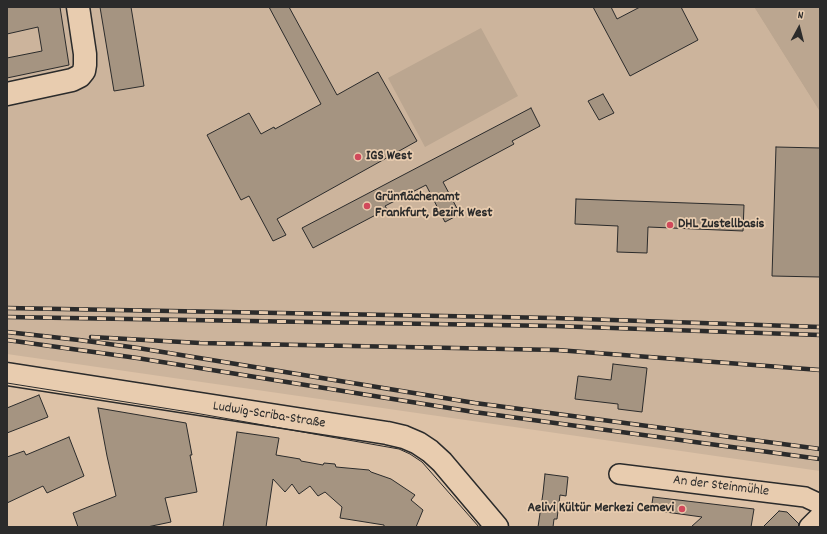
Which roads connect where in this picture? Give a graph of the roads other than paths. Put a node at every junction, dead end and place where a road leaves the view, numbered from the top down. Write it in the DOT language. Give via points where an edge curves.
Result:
graph roads {
  1 [pos="78,7"];
  2 [pos="7,94"];
  3 [pos="7,374"];
  4 [pos="619,474"];
  5 [pos="820,504"];
  6 [pos="820,516"];
  7 [pos="496,526"];
  8 [pos="809,527"];
  1 -- 2 [label="main road" via="85,54 85,66 80,76"];
  3 -- 7 [label="main road, Ludwig-Scriba-Straße" via="404,437 430,451 442,462"];
  4 -- 5 [label="street, An der Steinmühle" via="806,497"];
  6 -- 8 [label="street"];
}
